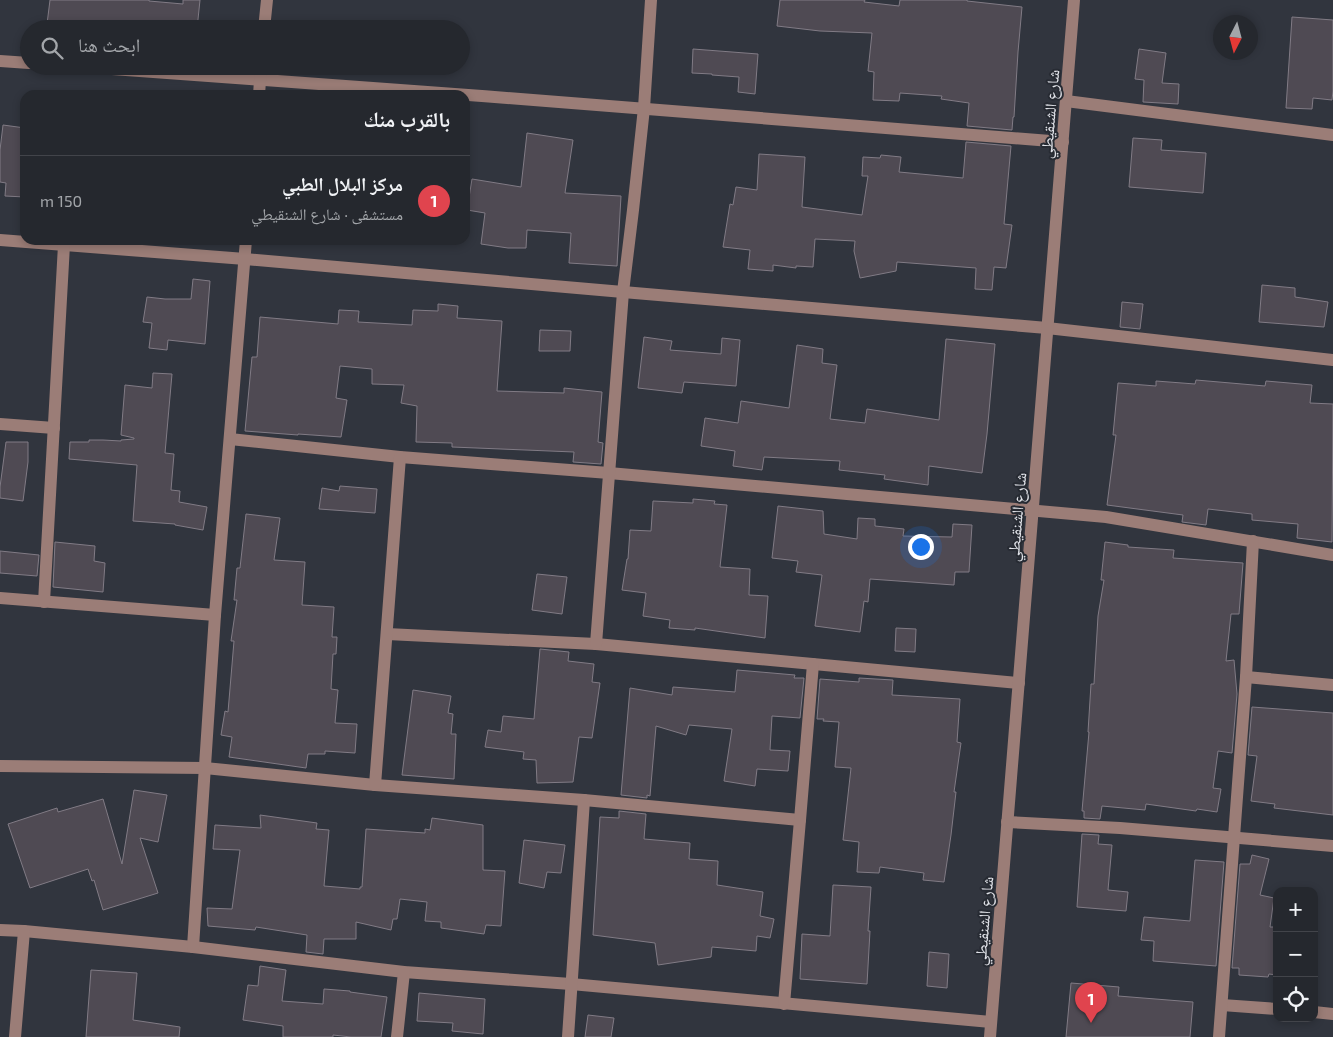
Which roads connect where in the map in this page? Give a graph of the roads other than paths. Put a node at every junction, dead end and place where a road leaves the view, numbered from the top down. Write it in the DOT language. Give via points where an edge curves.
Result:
graph roads {
  1 [pos="267,0"];
  2 [pos="651,0"];
  3 [pos="1074,0"];
  4 [pos="265,20"];
  5 [pos="0,61"];
  6 [pos="20,62"];
  7 [pos="261,75"];
  8 [pos="283,75"];
  9 [pos="259,90"];
  10 [pos="447,90"];
  11 [pos="470,92"];
  12 [pos="1066,101"];
  13 [pos="644,108"];
  14 [pos="1333,135"];
  15 [pos="1062,142"];
  16 [pos="0,240"];
  17 [pos="20,242"];
  18 [pos="64,245"];
  19 [pos="246,245"];
  20 [pos="245,259"];
  21 [pos="623,292"];
  22 [pos="1047,328"];
  23 [pos="1333,360"];
  24 [pos="0,424"];
  25 [pos="54,428"];
  26 [pos="230,439"];
  27 [pos="400,457"];
  28 [pos="609,473"];
  29 [pos="1032,510"];
  30 [pos="1253,541"];
  31 [pos="1333,555"];
  32 [pos="0,598"];
  33 [pos="44,602"];
  34 [pos="215,615"];
  35 [pos="386,634"];
  36 [pos="596,644"];
  37 [pos="813,664"];
  38 [pos="1246,677"];
  39 [pos="1019,683"];
  40 [pos="1333,685"];
  41 [pos="0,766"];
  42 [pos="205,768"];
  43 [pos="375,785"];
  44 [pos="584,800"];
  45 [pos="800,820"];
  46 [pos="1007,822"];
  47 [pos="1234,837"];
  48 [pos="1333,846"];
  49 [pos="0,930"];
  50 [pos="24,931"];
  51 [pos="193,947"];
  52 [pos="404,972"];
  53 [pos="571,984"];
  54 [pos="784,1004"];
  55 [pos="1222,1004"];
  56 [pos="1273,1009"];
  57 [pos="1318,1012"];
  58 [pos="1333,1014"];
  59 [pos="991,1022"];
  60 [pos="15,1037"];
  61 [pos="397,1037"];
  62 [pos="568,1037"];
  63 [pos="990,1037"];
  64 [pos="1219,1037"];
  1 -- 4 [label="street"];
  2 -- 13 [label="street"];
  3 -- 12 [label="street, شارع الشنقيطي"];
  5 -- 6 [label="street"];
  7 -- 9 [label="street"];
  8 -- 10 [label="street"];
  11 -- 13 [label="street"];
  12 -- 14 [label="street"];
  12 -- 15 [label="street, شارع الشنقيطي"];
  13 -- 15 [label="street"];
  13 -- 21 [label="street"];
  15 -- 22 [label="street, شارع الشنقيطي"];
  16 -- 17 [label="street"];
  18 -- 20 [label="street"];
  18 -- 25 [label="street"];
  19 -- 20 [label="street"];
  20 -- 21 [label="street"];
  20 -- 26 [label="street"];
  21 -- 22 [label="street"];
  21 -- 28 [label="street"];
  22 -- 23 [label="street"];
  22 -- 29 [label="street, شارع الشنقيطي"];
  24 -- 25 [label="street"];
  25 -- 33 [label="street"];
  26 -- 27 [label="street"];
  26 -- 34 [label="street"];
  27 -- 28 [label="street"];
  27 -- 35 [label="street"];
  28 -- 29 [label="street"];
  28 -- 36 [label="street"];
  29 -- 30 [label="street" via="1106,517"];
  29 -- 39 [label="street, شارع الشنقيطي"];
  30 -- 31 [label="street"];
  30 -- 38 [label="street"];
  32 -- 33 [label="street"];
  33 -- 34 [label="street"];
  34 -- 42 [label="street"];
  35 -- 36 [label="street"];
  35 -- 43 [label="street"];
  36 -- 37 [label="street"];
  37 -- 39 [label="street"];
  37 -- 45 [label="street"];
  38 -- 40 [label="street"];
  38 -- 47 [label="street"];
  39 -- 46 [label="street, شارع الشنقيطي"];
  41 -- 42 [label="street"];
  42 -- 43 [label="street"];
  42 -- 51 [label="street"];
  43 -- 44 [label="street"];
  44 -- 45 [label="street"];
  44 -- 53 [label="street"];
  45 -- 54 [label="street"];
  46 -- 47 [label="street"];
  46 -- 59 [label="street, شارع الشنقيطي"];
  47 -- 48 [label="street"];
  47 -- 55 [label="street"];
  49 -- 50 [label="street"];
  50 -- 51 [label="street"];
  50 -- 60 [label="street"];
  51 -- 52 [label="street"];
  52 -- 53 [label="street"];
  52 -- 61 [label="street"];
  53 -- 54 [label="street"];
  53 -- 62 [label="street"];
  54 -- 59 [label="street"];
  55 -- 56 [label="street"];
  55 -- 64 [label="street"];
  57 -- 58 [label="street"];
  59 -- 63 [label="street, شارع الشنقيطي"];
}
